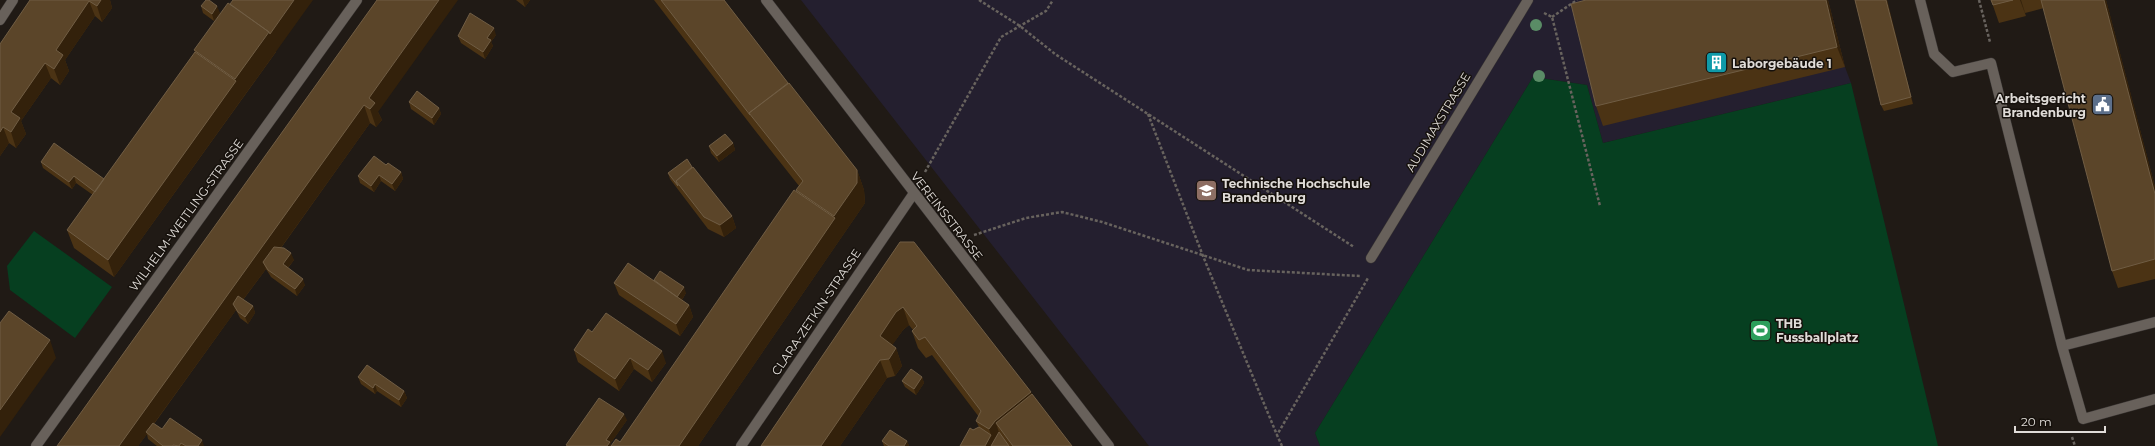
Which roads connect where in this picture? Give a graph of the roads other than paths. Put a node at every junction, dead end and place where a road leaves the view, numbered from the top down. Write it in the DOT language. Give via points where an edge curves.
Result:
graph roads {
  1 [pos="13,0"];
  2 [pos="357,0"];
  3 [pos="766,0"];
  4 [pos="1920,0"];
  5 [pos="1527,2"];
  6 [pos="4,7"];
  7 [pos="0,20"];
  8 [pos="914,193"];
  9 [pos="1371,258"];
  10 [pos="2155,322"];
  11 [pos="2062,346"];
  12 [pos="2155,400"];
  13 [pos="36,446"];
  14 [pos="741,446"];
  15 [pos="1109,446"];
  1 -- 6 [label="street"];
  2 -- 13 [label="street, WILHELM-WEITLING-STRASSE"];
  3 -- 8 [label="street, VEREINSSTRASSE"];
  4 -- 11 [label="street" via="1934,54 1953,72 1991,63"];
  5 -- 9 [label="street, AUDIMAXSTRASSE"];
  6 -- 7 [label="street"];
  8 -- 14 [label="street, CLARA-ZETKIN-STRASSE"];
  8 -- 15 [label="street, VEREINSSTRASSE"];
  10 -- 11 [label="street"];
  11 -- 12 [label="street" via="2083,419"];
}
